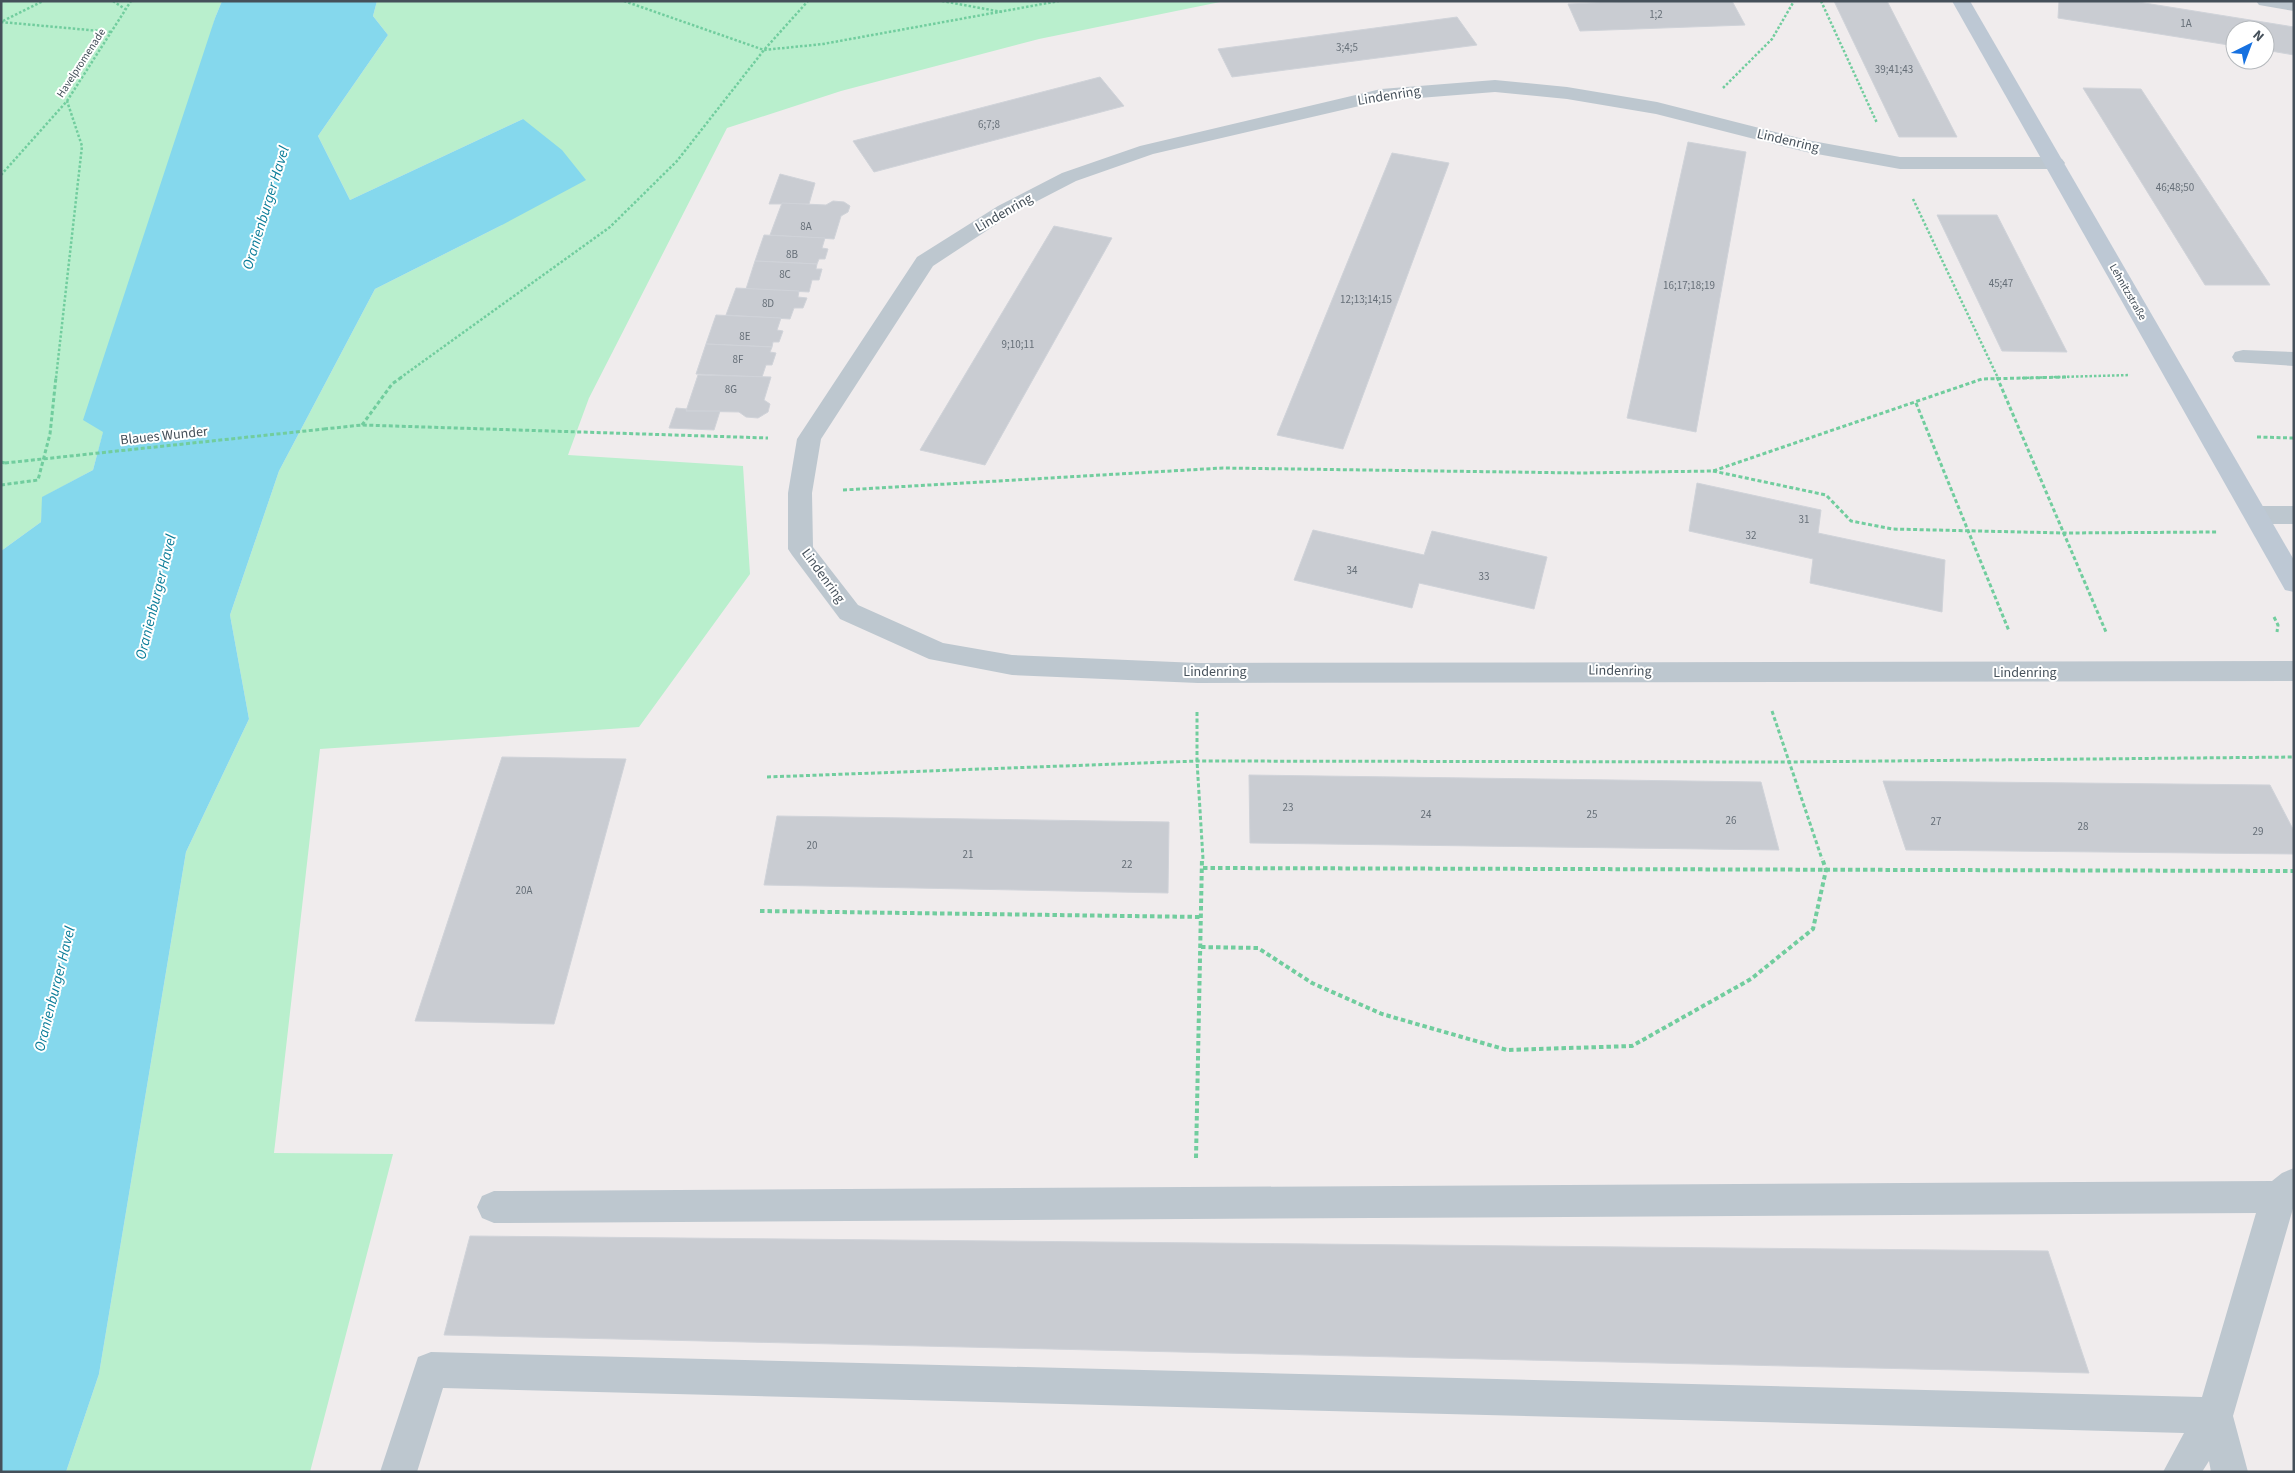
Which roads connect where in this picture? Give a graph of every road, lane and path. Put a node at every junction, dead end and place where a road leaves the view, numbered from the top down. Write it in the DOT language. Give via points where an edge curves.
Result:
graph roads {
  1 [pos="43,1"];
  2 [pos="113,1"];
  3 [pos="131,1"];
  4 [pos="624,1"];
  5 [pos="808,1"];
  6 [pos="942,1"];
  7 [pos="1059,1"];
  8 [pos="1794,1"];
  9 [pos="1961,1"];
  10 [pos="2265,1"];
  11 [pos="2294,6"];
  12 [pos="125,9"];
  13 [pos="1005,13"];
  14 [pos="1,22"];
  15 [pos="110,32"];
  16 [pos="764,50"];
  17 [pos="67,101"];
  18 [pos="1692,118"];
  19 [pos="2054,163"];
  20 [pos="1,175"];
  21 [pos="2243,358"];
  22 [pos="2294,359"];
  23 [pos="2176,374"];
  24 [pos="1998,378"];
  25 [pos="1916,403"];
  26 [pos="362,425"];
  27 [pos="809,439"];
  28 [pos="3,462"];
  29 [pos="1713,471"];
  30 [pos="1,485"];
  31 [pos="800,493"];
  32 [pos="2257,515"];
  33 [pos="2294,515"];
  34 [pos="1967,531"];
  35 [pos="2220,532"];
  36 [pos="2064,533"];
  37 [pos="2294,583"];
  38 [pos="2123,671"];
  39 [pos="2294,671"];
  40 [pos="1759,672"];
  41 [pos="1198,673"];
  42 [pos="2028,673"];
  43 [pos="2294,758"];
  44 [pos="1196,761"];
  45 [pos="1788,762"];
  46 [pos="767,778"];
  47 [pos="1203,868"];
  48 [pos="1826,870"];
  49 [pos="2294,871"];
  50 [pos="760,911"];
  51 [pos="1202,917"];
  52 [pos="1201,947"];
  53 [pos="2286,1191"];
  54 [pos="1196,1204"];
  55 [pos="494,1207"];
  56 [pos="2215,1416"];
  57 [pos="398,1472"];
  58 [pos="2181,1472"];
  59 [pos="2230,1472"];
  1 -- 14 [label="path"];
  2 -- 12 [label="path"];
  3 -- 12 [label="path, Havelpromenade"];
  4 -- 16 [label="path"];
  5 -- 16 [label="path"];
  6 -- 13 [label="path"];
  7 -- 13 [label="path"];
  8 -- 18 [label="path" via="1772,40"];
  9 -- 19 [label="main road, Lehnitzstraße"];
  10 -- 11 [label="street"];
  12 -- 15 [label="path, Havelpromenade"];
  13 -- 16 [label="path" via="823,44"];
  14 -- 15 [label="path"];
  15 -- 17 [label="path, Havelpromenade"];
  16 -- 26 [label="path" via="677,161 610,226 392,384"];
  17 -- 20 [label="path, Havelpromenade"];
  17 -- 30 [label="path" via="82,146 50,434 38,480"];
  18 -- 19 [label="street, Lindenring" via="1806,146 1900,163"];
  18 -- 27 [label="street, Lindenring" via="1657,108 1567,93 1495,86 1433,90 1381,95 1147,150 1069,177 1005,210 925,262"];
  19 -- 23 [label="main road, Lehnitzstraße"];
  21 -- 22 [label="street"];
  23 -- 24 [label="path"];
  23 -- 32 [label="main road, Lehnitzstraße"];
  24 -- 25 [label="path" via="1982,379"];
  24 -- 36 [label="path"];
  25 -- 29 [label="path"];
  25 -- 34 [label="path"];
  26 -- 27 [label="path, Blaues Wunder"];
  26 -- 28 [label="path, Blaues Wunder, bridge"];
  27 -- 31 [label="street, Lindenring"];
  29 -- 31 [label="path" via="1581,473 1223,468"];
  29 -- 34 [label="path" via="1826,495 1851,521 1892,529"];
  31 -- 41 [label="street, Lindenring" via="801,549 849,612 938,652 1012,665"];
  32 -- 33 [label="street"];
  32 -- 37 [label="main road, Lehnitzstraße"];
  34 -- 36 [label="path"];
  34 -- 42 [label="path"];
  35 -- 36 [label="path"];
  36 -- 38 [label="path"];
  38 -- 39 [label="street, Lindenring"];
  38 -- 42 [label="street, Lindenring"];
  40 -- 41 [label="street, Lindenring"];
  40 -- 42 [label="street, Lindenring"];
  40 -- 45 [label="path"];
  41 -- 44 [label="path"];
  43 -- 45 [label="path"];
  44 -- 45 [label="path"];
  44 -- 46 [label="path"];
  44 -- 47 [label="path"];
  45 -- 48 [label="path"];
  47 -- 48 [label="path"];
  47 -- 51 [label="path"];
  48 -- 49 [label="path"];
  48 -- 52 [label="path" via="1813,929 1751,979 1632,1046 1507,1050 1382,1014 1312,983 1258,948"];
  50 -- 51 [label="path"];
  51 -- 52 [label="path"];
  52 -- 54 [label="path"];
  53 -- 54 [label="street"];
  53 -- 56 [label="street"];
  54 -- 55 [label="street"];
  56 -- 57 [label="street" via="430,1370"];
  56 -- 58 [label="street"];
  56 -- 59 [label="street"];
}
